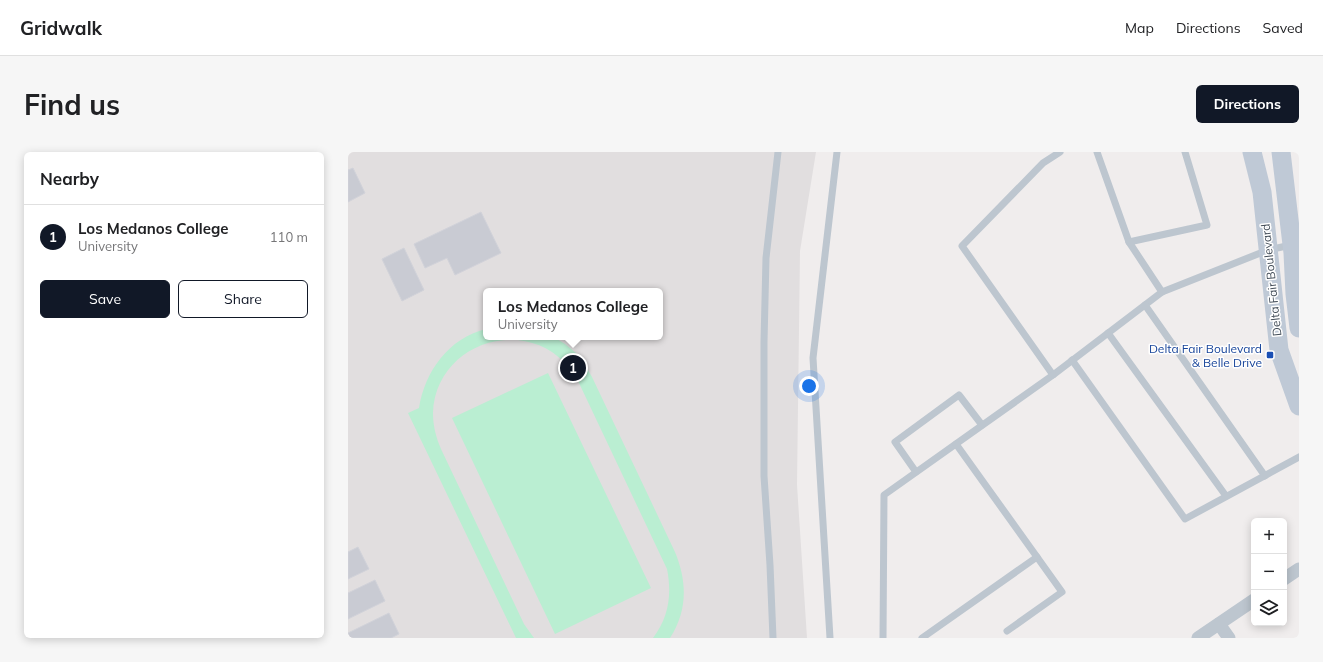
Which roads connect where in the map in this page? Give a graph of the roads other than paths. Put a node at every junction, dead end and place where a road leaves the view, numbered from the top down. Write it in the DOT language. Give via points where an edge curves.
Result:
graph roads {
  1 [pos="778,152"];
  2 [pos="837,152"];
  3 [pos="1060,152"];
  4 [pos="1097,152"];
  5 [pos="1185,152"];
  6 [pos="1252,152"];
  7 [pos="1281,152"];
  8 [pos="1129,242"];
  9 [pos="1292,245"];
  10 [pos="1268,250"];
  11 [pos="1162,292"];
  12 [pos="1145,305"];
  13 [pos="1299,328"];
  14 [pos="1108,333"];
  15 [pos="1072,360"];
  16 [pos="1053,375"];
  17 [pos="1299,406"];
  18 [pos="982,425"];
  19 [pos="956,444"];
  20 [pos="1299,457"];
  21 [pos="916,472"];
  22 [pos="1265,476"];
  23 [pos="1226,496"];
  24 [pos="1037,557"];
  25 [pos="1299,569"];
  26 [pos="1287,577"];
  27 [pos="1251,602"];
  28 [pos="1219,624"];
  29 [pos="1007,631"];
  30 [pos="773,638"];
  31 [pos="830,638"];
  32 [pos="883,638"];
  33 [pos="922,638"];
  34 [pos="1198,638"];
  35 [pos="1229,638"];
  1 -- 30 [label="lane" via="766,258 764,342 764,476"];
  2 -- 31 [label="lane" via="813,358"];
  3 -- 16 [label="lane" via="1043,162 962,246"];
  4 -- 8 [label="lane"];
  5 -- 8 [label="lane" via="1207,225"];
  6 -- 10 [label="main road, Delta Fair Boulevard" via="1262,192"];
  7 -- 9 [label="main road, Delta Fair Boulevard"];
  8 -- 11 [label="lane"];
  9 -- 10 [label="lane"];
  9 -- 13 [label="main road, Delta Fair Boulevard"];
  10 -- 11 [label="lane"];
  10 -- 17 [label="main road, Delta Fair Boulevard" via="1279,350"];
  11 -- 12 [label="lane"];
  12 -- 14 [label="lane"];
  12 -- 22 [label="lane"];
  14 -- 15 [label="lane"];
  14 -- 23 [label="lane"];
  15 -- 16 [label="lane"];
  15 -- 23 [label="lane" via="1185,519"];
  16 -- 18 [label="lane"];
  18 -- 19 [label="lane"];
  18 -- 21 [label="lane" via="959,395 895,442"];
  19 -- 21 [label="lane"];
  19 -- 24 [label="lane"];
  20 -- 22 [label="lane"];
  21 -- 32 [label="lane" via="884,495"];
  22 -- 23 [label="lane"];
  24 -- 29 [label="lane" via="1062,592"];
  24 -- 33 [label="lane"];
  25 -- 26 [label="street"];
  27 -- 28 [label="street"];
  28 -- 34 [label="street"];
  28 -- 35 [label="street"];
}
